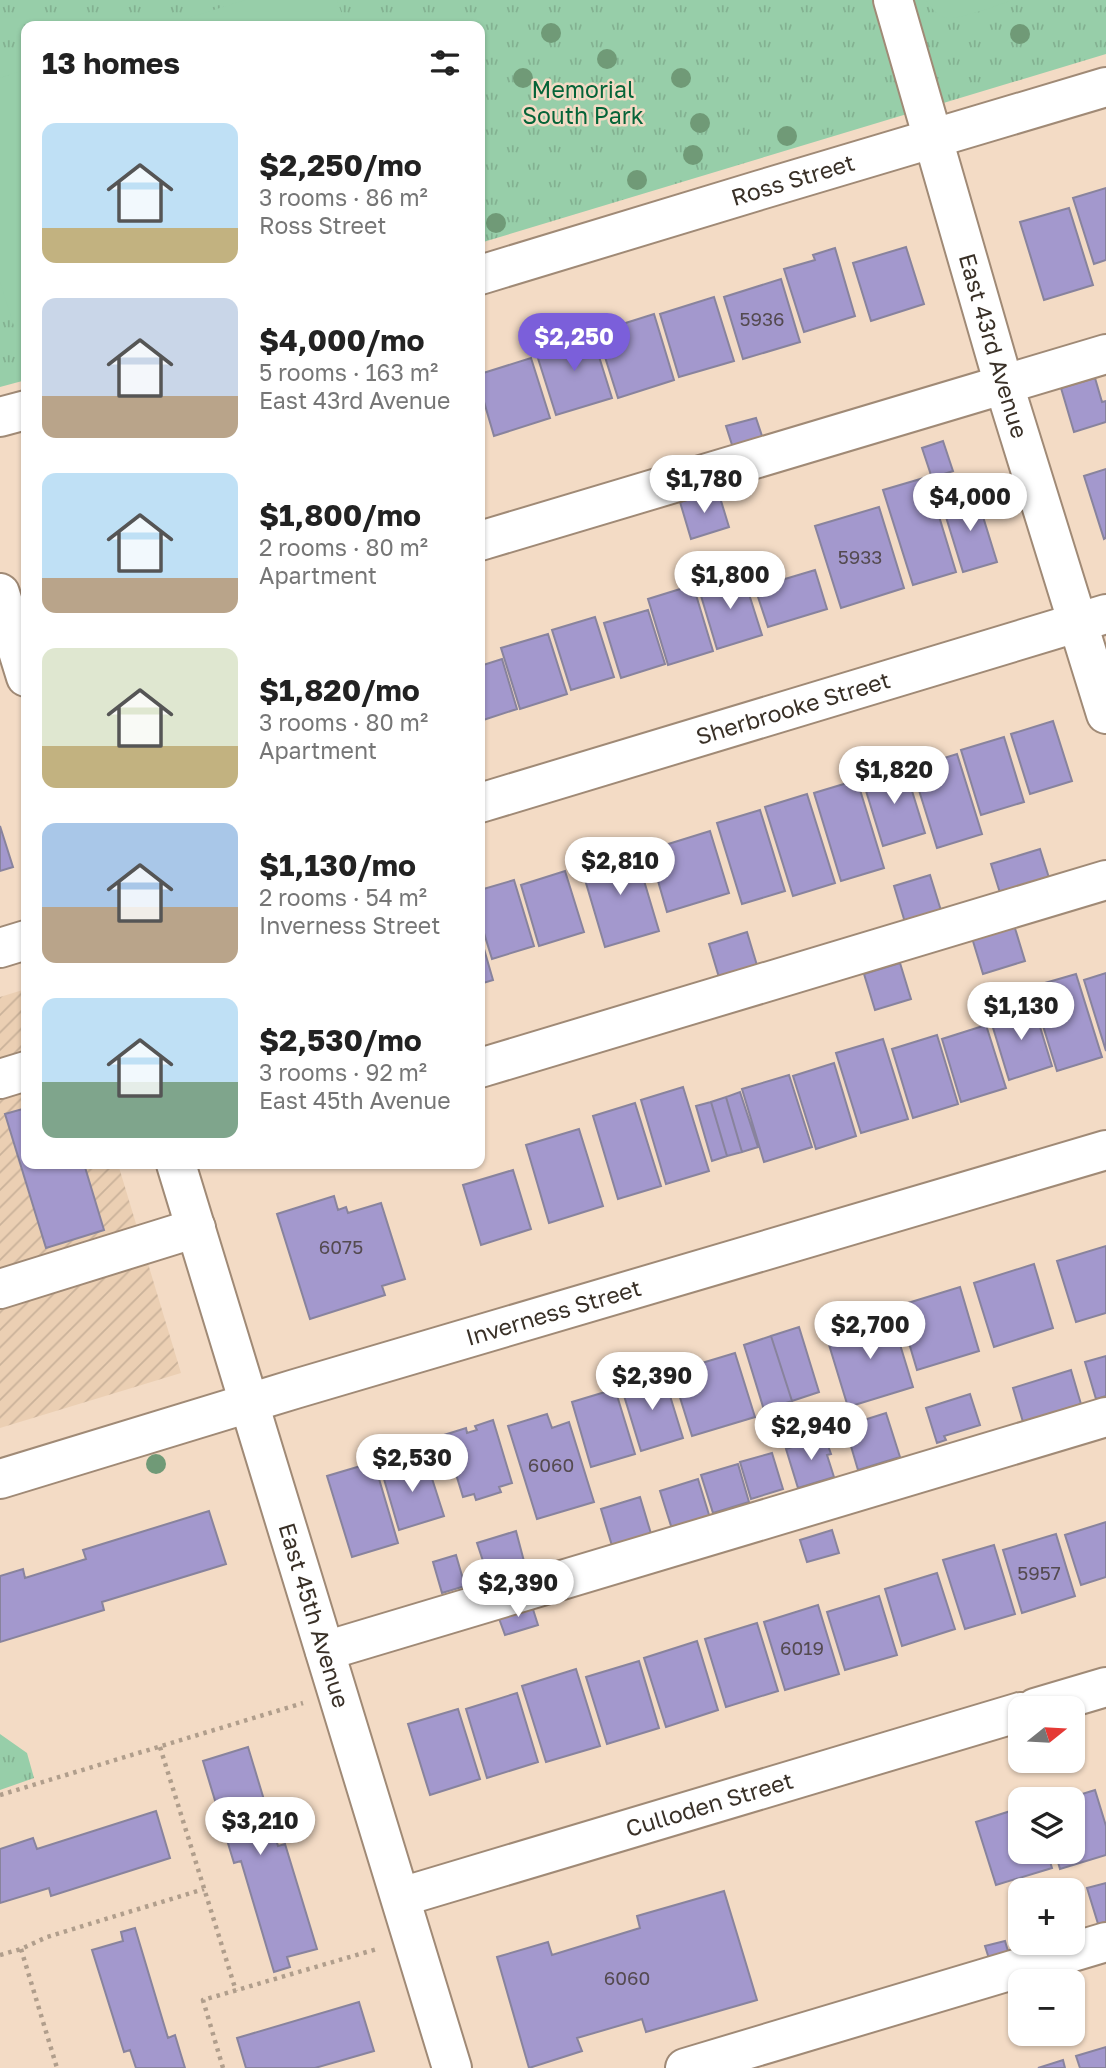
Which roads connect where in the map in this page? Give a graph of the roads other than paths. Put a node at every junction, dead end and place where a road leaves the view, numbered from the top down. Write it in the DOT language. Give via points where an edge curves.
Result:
graph roads {
  1 [pos="892,0"];
  2 [pos="1106,87"];
  3 [pos="933,139"];
  4 [pos="485,273"];
  5 [pos="1106,354"];
  6 [pos="1004,385"];
  7 [pos="21,411"];
  8 [pos="0,417"];
  9 [pos="485,540"];
  10 [pos="0,593"];
  11 [pos="1092,618"];
  12 [pos="21,663"];
  13 [pos="21,683"];
  14 [pos="0,697"];
  15 [pos="1106,714"];
  16 [pos="485,801"];
  17 [pos="1106,880"];
  18 [pos="21,942"];
  19 [pos="0,948"];
  20 [pos="485,1066"];
  21 [pos="21,1073"];
  22 [pos="0,1079"];
  23 [pos="1106,1150"];
  24 [pos="178,1169"];
  25 [pos="196,1228"];
  26 [pos="0,1289"];
  27 [pos="250,1403"];
  28 [pos="1106,1417"];
  29 [pos="0,1479"];
  30 [pos="326,1651"];
  31 [pos="1106,1687"];
  32 [pos="1076,1696"];
  33 [pos="1008,1717"];
  34 [pos="401,1897"];
  35 [pos="1106,1942"];
  36 [pos="452,2068"];
  37 [pos="685,2068"];
  1 -- 3 [label="street, East 43rd Avenue"];
  2 -- 3 [label="street, Ross Street"];
  3 -- 4 [label="street, Ross Street"];
  3 -- 6 [label="street, East 43rd Avenue"];
  5 -- 6 [label="street"];
  6 -- 9 [label="street"];
  6 -- 11 [label="street, East 43rd Avenue"];
  7 -- 8 [label="street"];
  10 -- 12 [label="street"];
  11 -- 15 [label="street, East 43rd Avenue"];
  11 -- 16 [label="street, Sherbrooke Street"];
  13 -- 14 [label="street"];
  17 -- 20 [label="street"];
  18 -- 19 [label="street"];
  21 -- 22 [label="street"];
  23 -- 27 [label="street, Inverness Street"];
  24 -- 25 [label="street, East 45th Avenue"];
  25 -- 26 [label="street"];
  25 -- 27 [label="street, East 45th Avenue"];
  27 -- 29 [label="street, Inverness Street"];
  27 -- 30 [label="street, East 45th Avenue"];
  28 -- 30 [label="street"];
  30 -- 34 [label="street, East 45th Avenue"];
  31 -- 32 [label="street"];
  33 -- 34 [label="street, Culloden Street"];
  34 -- 36 [label="street, East 45th Avenue"];
  35 -- 37 [label="street"];
}
